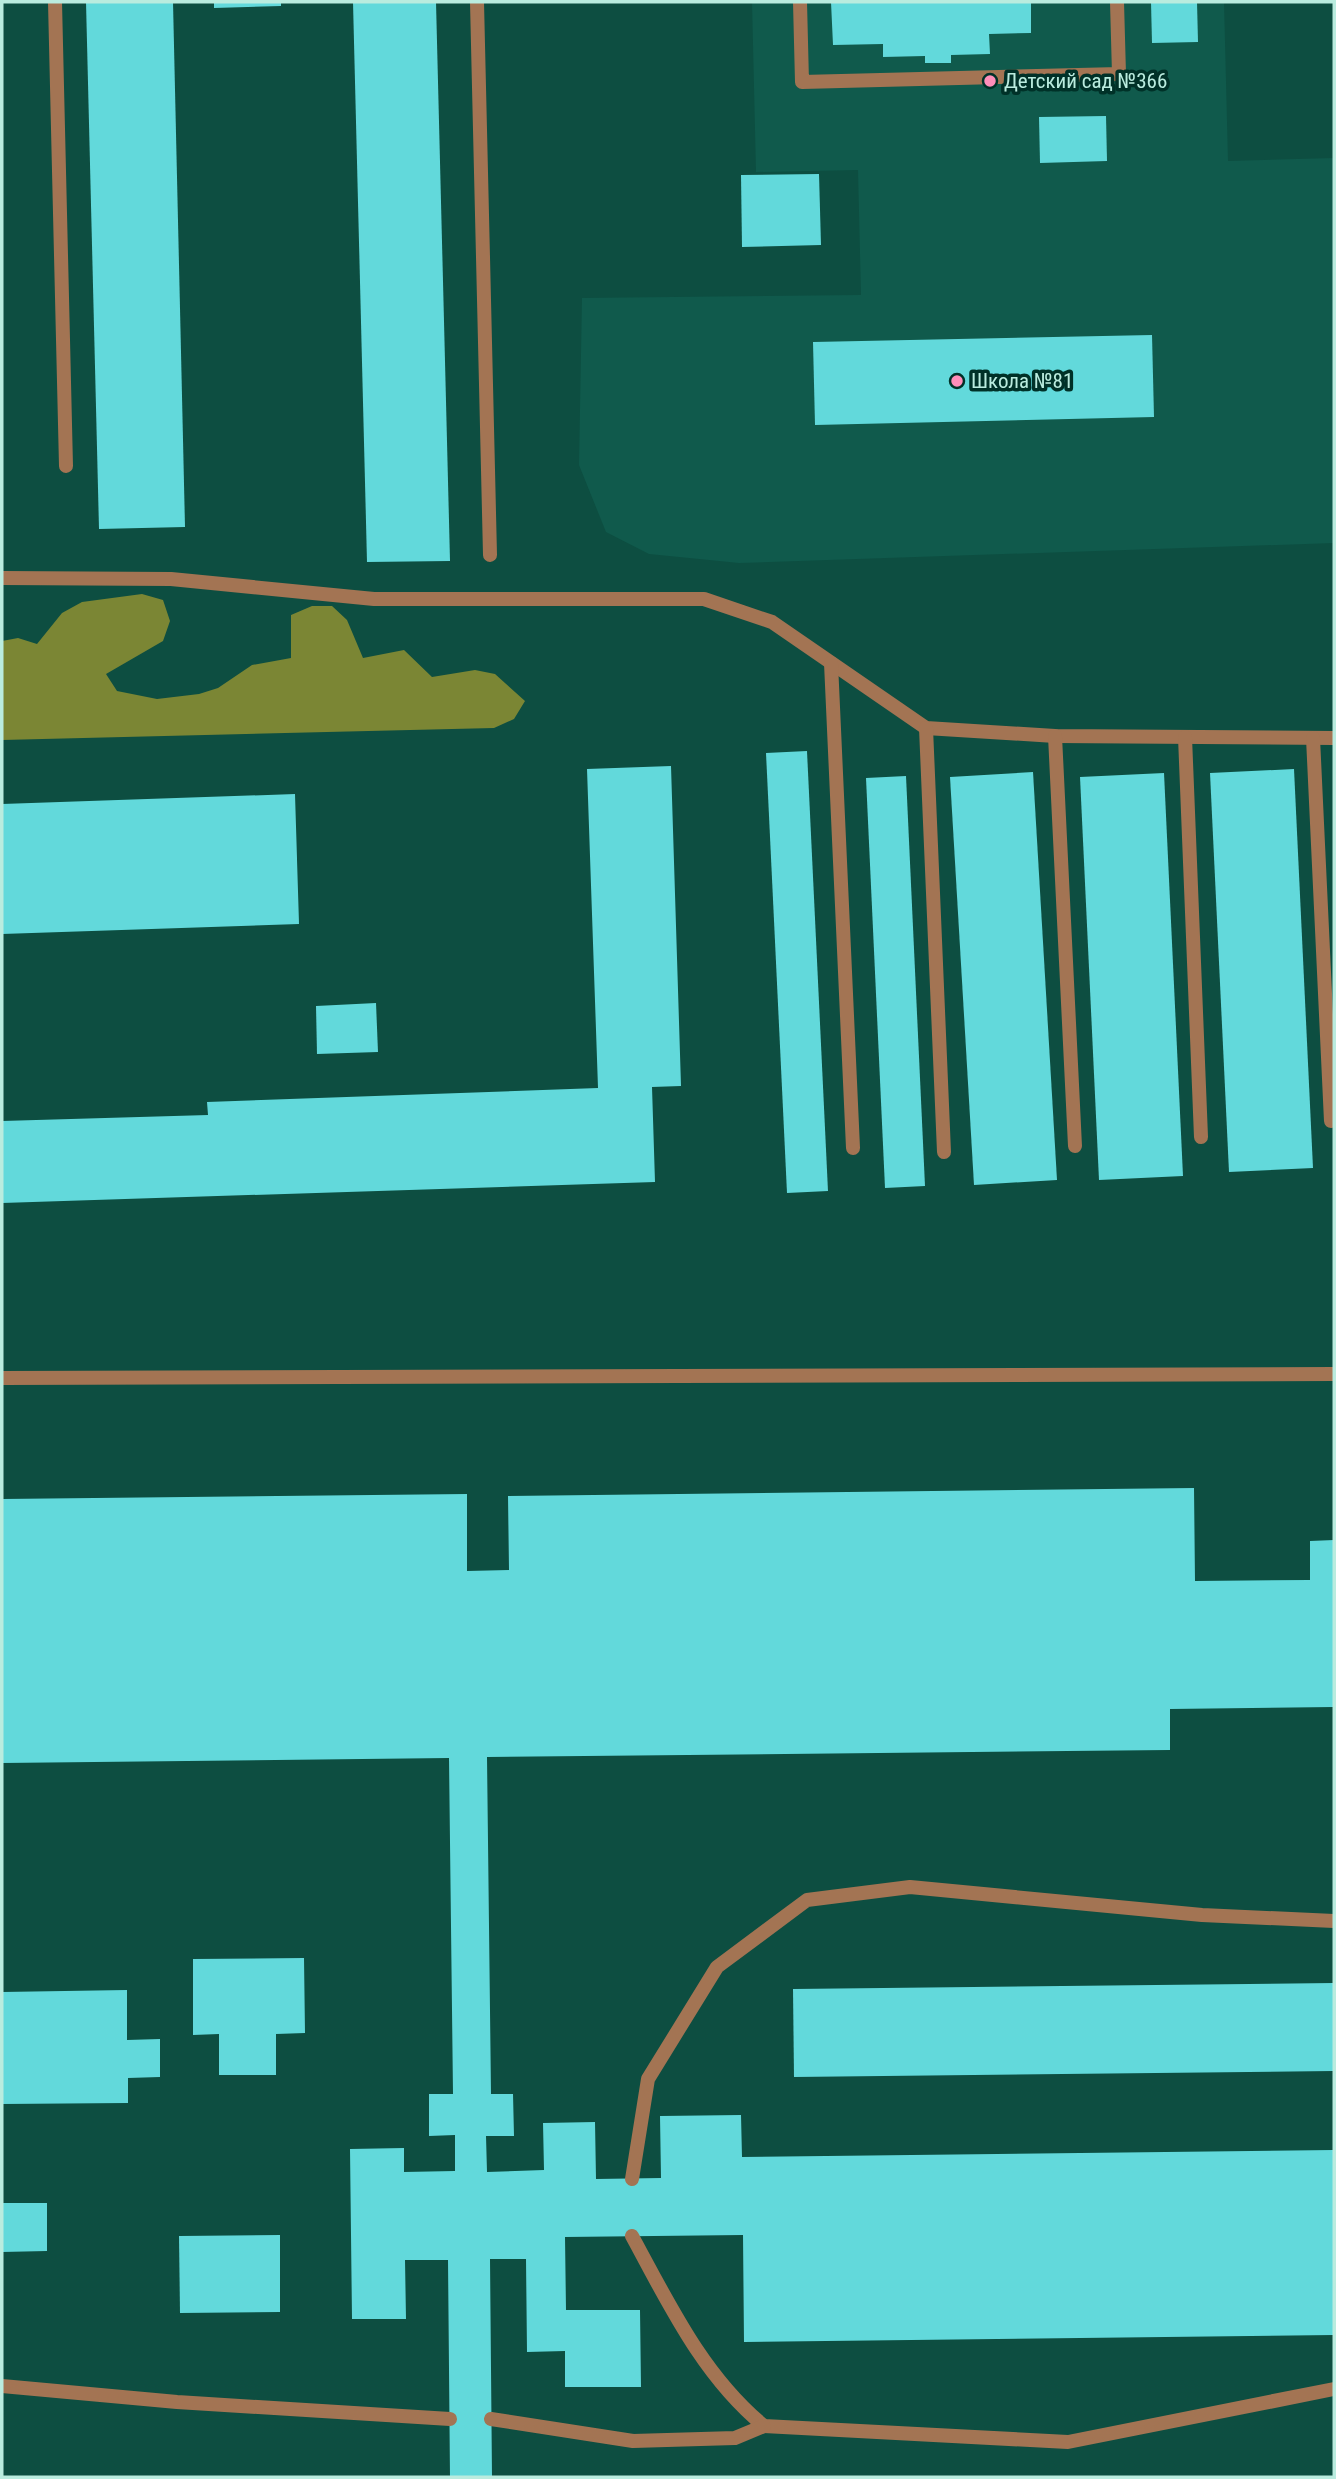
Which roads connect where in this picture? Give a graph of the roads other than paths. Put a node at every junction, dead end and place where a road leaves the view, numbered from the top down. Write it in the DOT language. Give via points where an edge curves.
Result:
graph roads {
  1 [pos="54,2"];
  2 [pos="477,2"];
  3 [pos="800,2"];
  4 [pos="1117,2"];
  5 [pos="66,466"];
  6 [pos="490,555"];
  7 [pos="2,578"];
  8 [pos="831,663"];
  9 [pos="926,728"];
  10 [pos="1055,736"];
  11 [pos="1185,737"];
  12 [pos="1313,738"];
  13 [pos="1334,738"];
  14 [pos="1331,1121"];
  15 [pos="1201,1137"];
  16 [pos="1075,1146"];
  17 [pos="852,1148"];
  18 [pos="944,1152"];
  19 [pos="1334,1374"];
  20 [pos="2,1378"];
  21 [pos="1334,1921"];
  22 [pos="632,2179"];
  23 [pos="632,2236"];
  24 [pos="2,2386"];
  25 [pos="1334,2389"];
  26 [pos="450,2419"];
  27 [pos="491,2419"];
  28 [pos="764,2426"];
  1 -- 5 [label="lane"];
  2 -- 6 [label="lane"];
  3 -- 4 [label="lane" via="802,82 1119,74"];
  7 -- 8 [label="lane" via="171,579 374,599 704,599 772,622"];
  8 -- 9 [label="lane"];
  8 -- 17 [label="lane"];
  9 -- 10 [label="lane"];
  9 -- 18 [label="lane"];
  10 -- 11 [label="lane"];
  10 -- 16 [label="lane"];
  11 -- 12 [label="lane"];
  11 -- 15 [label="lane"];
  12 -- 13 [label="lane"];
  12 -- 14 [label="lane"];
  19 -- 20 [label="lane"];
  21 -- 22 [label="lane" via="1202,1915 910,1887 807,1900 717,1967 649,2079"];
  23 -- 28 [label="lane" via="686,2336 741,2407"];
  24 -- 26 [label="lane"];
  25 -- 28 [label="lane" via="1068,2442"];
  27 -- 28 [label="lane" via="633,2441 735,2438"];
}
